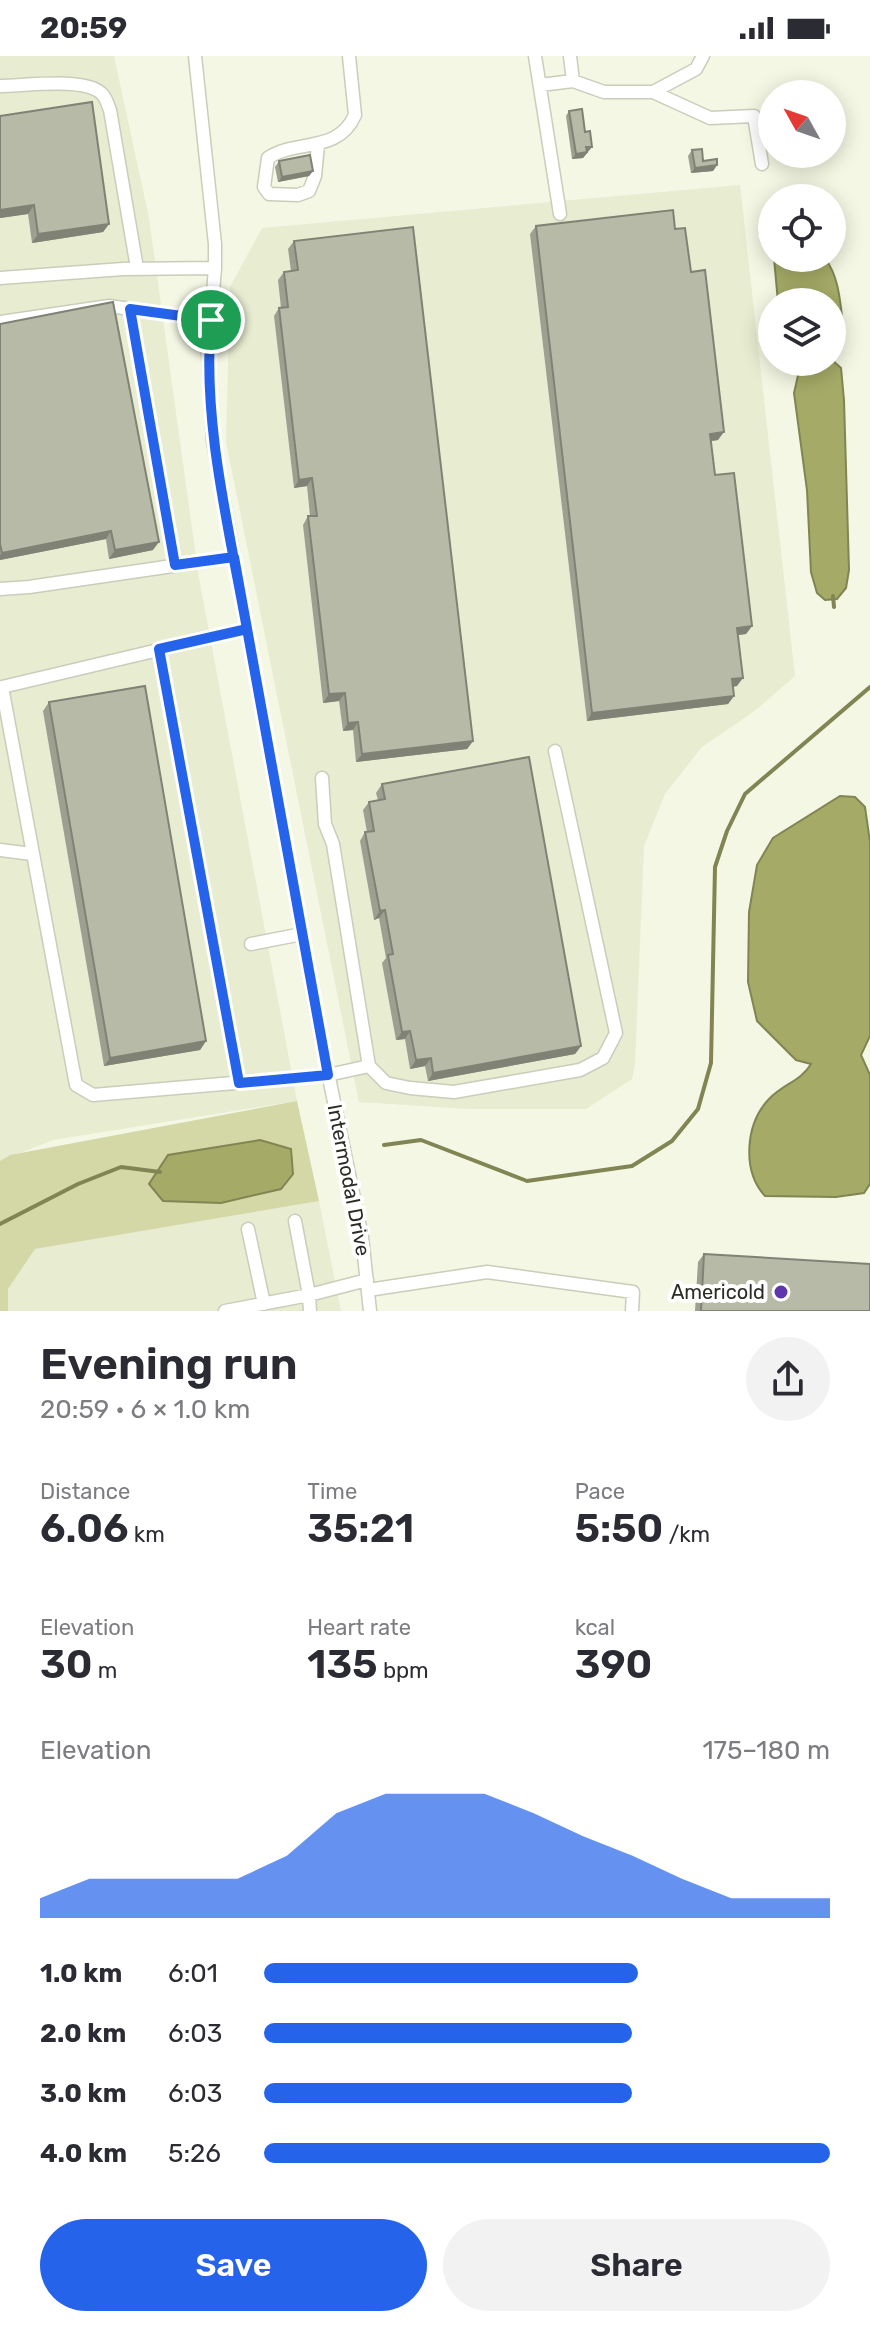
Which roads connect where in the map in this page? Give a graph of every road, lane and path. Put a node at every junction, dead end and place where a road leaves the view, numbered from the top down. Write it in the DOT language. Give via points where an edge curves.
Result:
graph roads {
  1 [pos="195,56"];
  2 [pos="349,56"];
  3 [pos="535,56"];
  4 [pos="570,56"];
  5 [pos="703,56"];
  6 [pos="573,81"];
  7 [pos="540,85"];
  8 [pos="0,86"];
  9 [pos="653,92"];
  10 [pos="758,140"];
  11 [pos="318,145"];
  12 [pos="560,214"];
  13 [pos="137,268"];
  14 [pos="215,268"];
  15 [pos="0,278"];
  16 [pos="130,309"];
  17 [pos="211,320"];
  18 [pos="0,322"];
  19 [pos="234,557"];
  20 [pos="175,565"];
  21 [pos="0,589"];
  22 [pos="247,629"];
  23 [pos="159,649"];
  24 [pos="1,687"];
  25 [pos="555,751"];
  26 [pos="322,778"];
  27 [pos="0,850"];
  28 [pos="32,854"];
  29 [pos="302,934"];
  30 [pos="251,944"];
  31 [pos="369,1066"];
  32 [pos="328,1075"];
  33 [pos="239,1083"];
  34 [pos="295,1221"];
  35 [pos="248,1229"];
  36 [pos="367,1285"];
  37 [pos="309,1295"];
  38 [pos="264,1304"];
  39 [pos="225,1311"];
  40 [pos="310,1311"];
  41 [pos="370,1311"];
  42 [pos="632,1311"];
  1 -- 14 [label="street, Intermodal Drive"];
  2 -- 11 [label="street" via="355,115 342,133"];
  3 -- 7 [label="street"];
  4 -- 6 [label="street"];
  5 -- 9 [label="street" via="696,69"];
  6 -- 7 [label="street"];
  6 -- 9 [label="street" via="604,92"];
  7 -- 12 [label="street"];
  8 -- 13 [label="street" via="77,85 104,95"];
  9 -- 10 [label="street" via="710,118 754,116"];
  11 -- 11 [label="street" via="309,191 269,194 264,187 268,158"];
  13 -- 14 [label="street"];
  13 -- 15 [label="street"];
  14 -- 17 [label="street, Intermodal Drive"];
  16 -- 17 [label="street"];
  16 -- 18 [label="street" via="85,308"];
  16 -- 20 [label="street"];
  17 -- 19 [label="street, Intermodal Drive" via="213,441"];
  19 -- 20 [label="street"];
  19 -- 22 [label="street, Intermodal Drive"];
  20 -- 21 [label="street"];
  22 -- 23 [label="street"];
  22 -- 29 [label="street, Intermodal Drive"];
  23 -- 24 [label="street"];
  23 -- 33 [label="street"];
  24 -- 28 [label="street"];
  25 -- 31 [label="street" via="616,1033 603,1058 580,1070 454,1092 386,1083"];
  26 -- 31 [label="street" via="325,824 333,844"];
  27 -- 28 [label="street"];
  28 -- 33 [label="street" via="76,1085 93,1095"];
  29 -- 30 [label="street"];
  29 -- 32 [label="street, Intermodal Drive"];
  31 -- 32 [label="street"];
  32 -- 33 [label="street"];
  32 -- 36 [label="street, Intermodal Drive"];
  34 -- 37 [label="street"];
  35 -- 38 [label="street"];
  36 -- 37 [label="street"];
  36 -- 41 [label="street, Intermodal Drive"];
  36 -- 42 [label="street" via="487,1272 633,1292"];
  37 -- 38 [label="street"];
  37 -- 40 [label="street"];
  38 -- 39 [label="street"];
}
